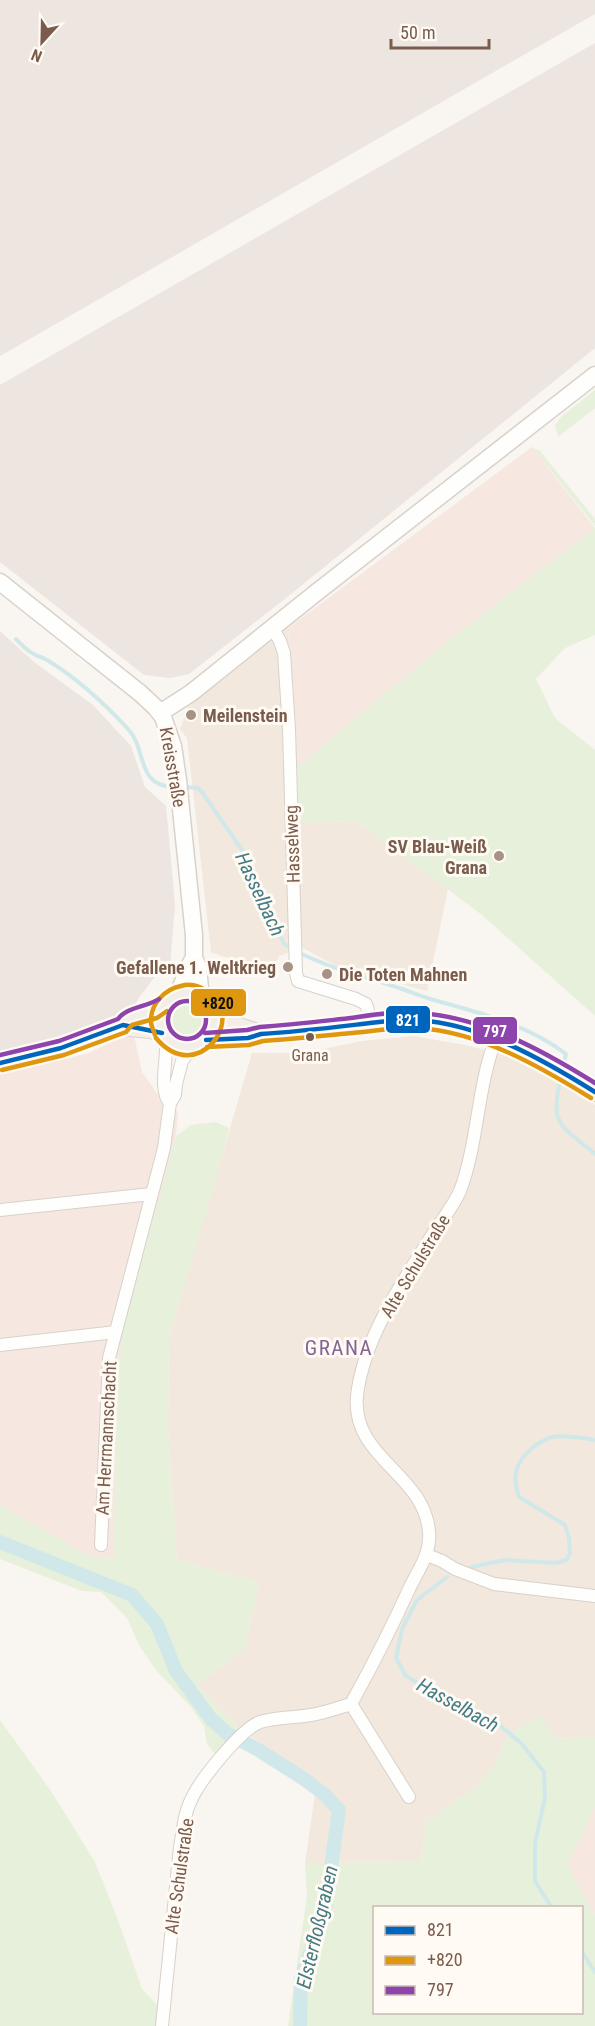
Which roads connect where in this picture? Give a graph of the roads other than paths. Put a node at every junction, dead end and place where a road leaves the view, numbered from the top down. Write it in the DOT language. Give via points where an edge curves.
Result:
graph roads {
  1 [pos="595,375"];
  2 [pos="0,582"];
  3 [pos="272,627"];
  4 [pos="160,713"];
  5 [pos="194,958"];
  6 [pos="203,997"];
  7 [pos="170,999"];
  8 [pos="214,1013"];
  9 [pos="371,1019"];
  10 [pos="123,1025"];
  11 [pos="261,1035"];
  12 [pos="164,1036"];
  13 [pos="495,1041"];
  14 [pos="199,1044"];
  15 [pos="0,1063"];
  16 [pos="595,1092"];
  17 [pos="170,1103"];
  18 [pos="151,1194"];
  19 [pos="0,1210"];
  20 [pos="116,1332"];
  21 [pos="0,1345"];
  22 [pos="101,1545"];
  23 [pos="427,1555"];
  24 [pos="595,1596"];
  25 [pos="351,1704"];
  26 [pos="409,1797"];
  27 [pos="162,2026"];
  1 -- 3 [label="main road"];
  2 -- 4 [label="main road, Kreisstraße"];
  3 -- 4 [label="main road" via="191,693"];
  3 -- 9 [label="street, Hasselweg" via="284,652 298,981 366,1004"];
  4 -- 5 [label="main road, Kreisstraße" via="172,746 178,780"];
  5 -- 6 [label="main road, Kreisstraße"];
  5 -- 7 [label="main road, Kreisstraße" via="187,967 183,986"];
  6 -- 7 [label="main road" via="190,992"];
  6 -- 8 [label="main road"];
  7 -- 10 [label="main road" via="154,1011 127,1019"];
  7 -- 12 [label="main road" via="159,1019"];
  8 -- 11 [label="main road" via="233,1026"];
  8 -- 14 [label="main road" via="214,1028"];
  9 -- 11 [label="main road"];
  9 -- 13 [label="main road" via="439,1022"];
  10 -- 12 [label="main road" via="153,1029"];
  10 -- 15 [label="main road" via="54,1051"];
  11 -- 14 [label="main road" via="252,1039 217,1038"];
  12 -- 14 [label="main road" via="178,1047"];
  12 -- 17 [label="street, Am Herrmannschacht" via="168,1050 165,1097"];
  13 -- 16 [label="main road" via="550,1065"];
  13 -- 23 [label="street, Alte Schulstraße" via="459,1192 376,1330 360,1375 358,1421 369,1444 408,1484 423,1510 429,1532"];
  14 -- 17 [label="street, Am Herrmannschacht" via="182,1061"];
  17 -- 18 [label="street, Am Herrmannschacht" via="164,1148"];
  18 -- 19 [label="street"];
  18 -- 20 [label="street, Am Herrmannschacht"];
  20 -- 21 [label="street, Am Herrmannschacht"];
  20 -- 22 [label="street, Am Herrmannschacht" via="108,1362"];
  23 -- 24 [label="street" via="494,1584"];
  23 -- 25 [label="street, Alte Schulstraße"];
  25 -- 26 [label="street"];
  25 -- 27 [label="street, Alte Schulstraße" via="258,1723 236,1741 191,1799 184,1820"];
}
